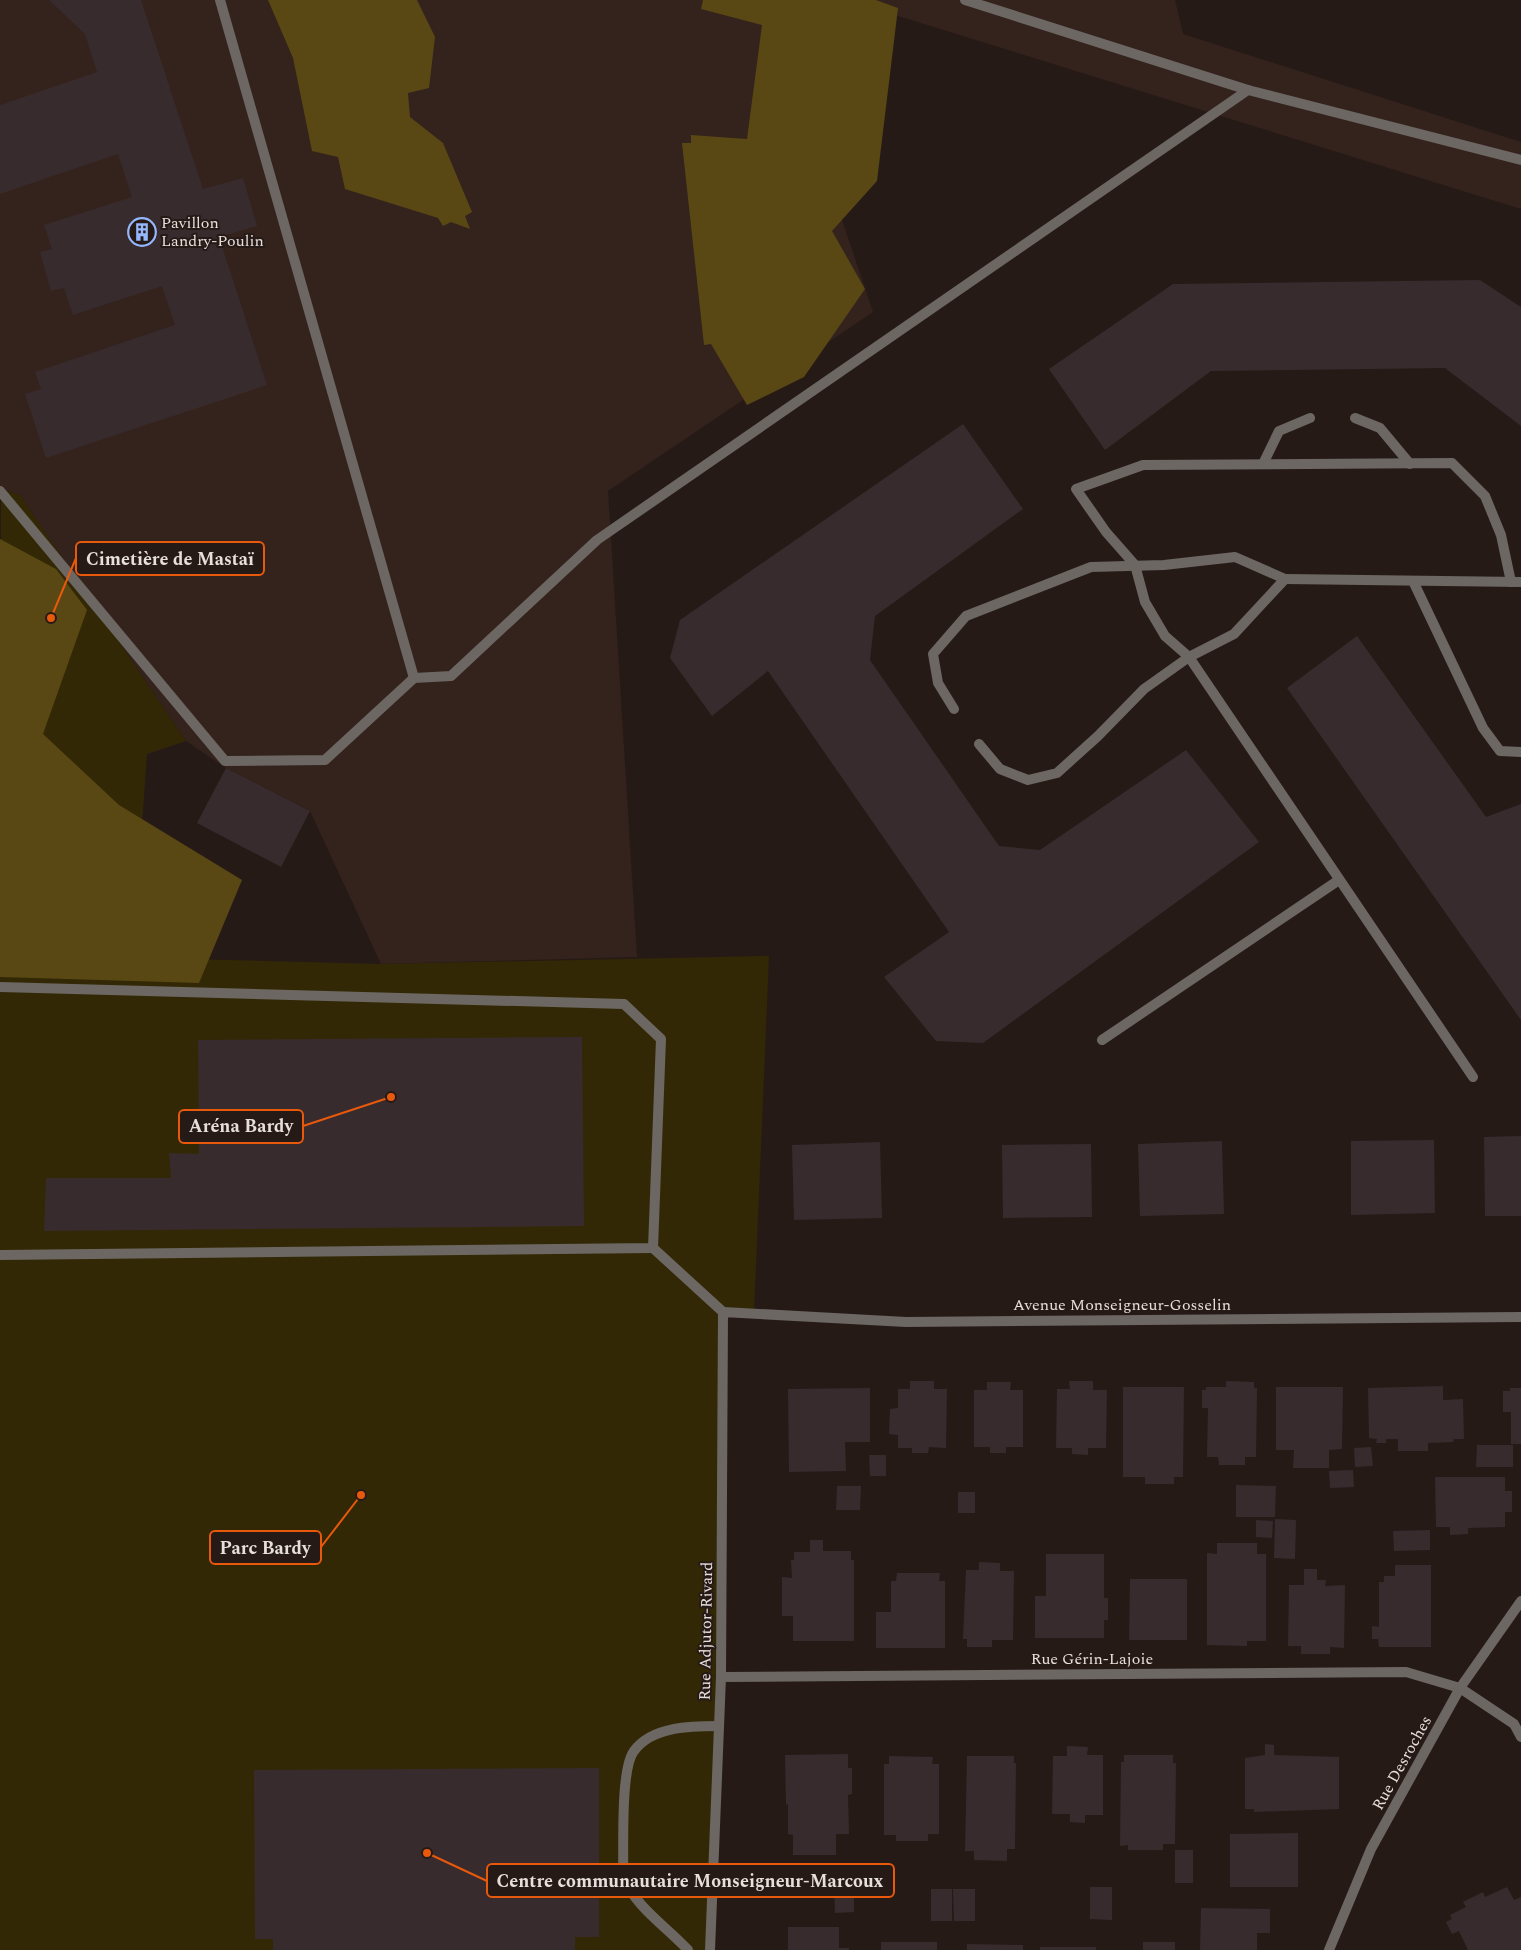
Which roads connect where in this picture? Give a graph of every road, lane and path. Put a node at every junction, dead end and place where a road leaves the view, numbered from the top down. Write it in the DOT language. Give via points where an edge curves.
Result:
graph roads {
  1 [pos="220,0"];
  2 [pos="964,0"];
  3 [pos="1248,90"];
  4 [pos="1521,160"];
  5 [pos="1310,418"];
  6 [pos="1355,418"];
  7 [pos="1263,464"];
  8 [pos="1410,464"];
  9 [pos="0,490"];
  10 [pos="1135,566"];
  11 [pos="1285,579"];
  12 [pos="1412,581"];
  13 [pos="1516,582"];
  14 [pos="1189,657"];
  15 [pos="414,678"];
  16 [pos="954,710"];
  17 [pos="979,744"];
  18 [pos="1521,752"];
  19 [pos="1339,880"];
  20 [pos="0,988"];
  21 [pos="1102,1040"];
  22 [pos="1473,1077"];
  23 [pos="653,1248"];
  24 [pos="0,1255"];
  25 [pos="723,1312"];
  26 [pos="1521,1317"];
  27 [pos="1521,1601"];
  28 [pos="721,1677"];
  29 [pos="1460,1688"];
  30 [pos="720,1726"];
  31 [pos="1521,1737"];
  32 [pos="688,1950"];
  33 [pos="710,1950"];
  34 [pos="1329,1950"];
  1 -- 15 [label="street"];
  2 -- 3 [label="street"];
  3 -- 4 [label="street"];
  3 -- 15 [label="street" via="597,540 451,676"];
  5 -- 7 [label="street" via="1279,431"];
  6 -- 8 [label="street" via="1380,428"];
  7 -- 8 [label="street"];
  7 -- 10 [label="street" via="1143,465 1076,489"];
  8 -- 13 [label="street" via="1452,463 1486,496"];
  9 -- 15 [label="street" via="225,761 325,760"];
  10 -- 11 [label="street" via="1235,557"];
  10 -- 14 [label="street" via="1145,602 1165,636"];
  10 -- 16 [label="street" via="1091,567 966,616 933,654 938,683"];
  11 -- 12 [label="street"];
  11 -- 14 [label="street" via="1234,634"];
  12 -- 13 [label="street"];
  12 -- 18 [label="street" via="1483,728 1500,751"];
  14 -- 17 [label="street" via="1144,689 1057,773 1028,780 1000,768"];
  14 -- 19 [label="street"];
  19 -- 21 [label="street"];
  19 -- 22 [label="street"];
  20 -- 23 [label="street" via="624,1004 661,1039"];
  23 -- 24 [label="street"];
  23 -- 25 [label="street"];
  25 -- 26 [label="street, Avenue Monseigneur-Gosselin" via="906,1322"];
  25 -- 28 [label="street, Rue Adjutor-Rivard"];
  27 -- 29 [label="street, Rue Desroches"];
  28 -- 29 [label="street, Rue Gérin-Lajoie" via="1406,1672"];
  28 -- 30 [label="street, Rue Adjutor-Rivard"];
  29 -- 31 [label="street, Rue Gérin-Lajoie" via="1514,1724"];
  29 -- 34 [label="street, Rue Desroches" via="1371,1849"];
  30 -- 32 [label="street" via="684,1726 650,1736 633,1751 626,1773 623,1876 628,1890 645,1910"];
  30 -- 33 [label="street, Rue Adjutor-Rivard"];
}
